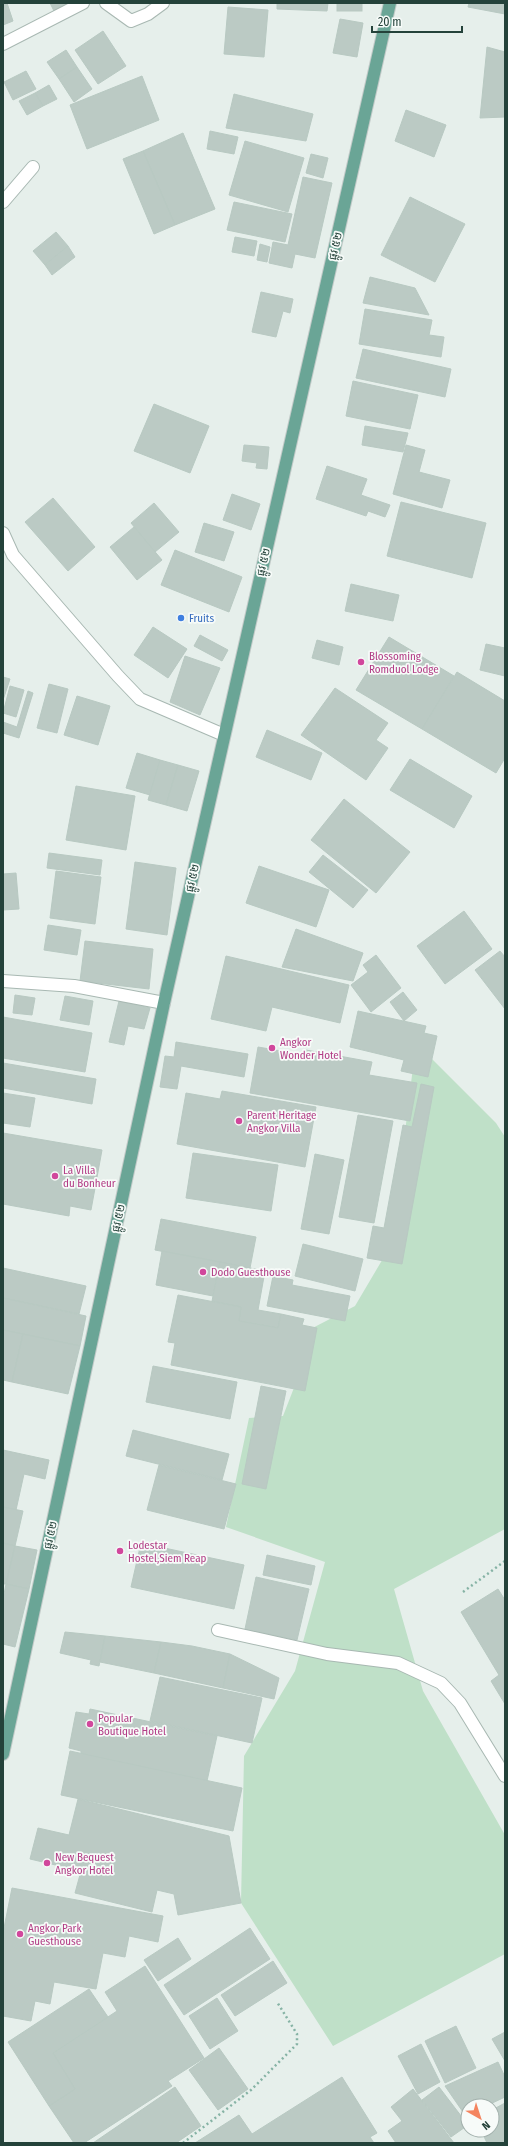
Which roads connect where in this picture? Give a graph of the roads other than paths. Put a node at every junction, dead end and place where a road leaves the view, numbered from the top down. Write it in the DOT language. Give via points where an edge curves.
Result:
graph roads {
  1 [pos="83,3"];
  2 [pos="106,3"];
  3 [pos="163,3"];
  4 [pos="390,3"];
  5 [pos="3,44"];
  6 [pos="34,167"];
  7 [pos="3,202"];
  8 [pos="3,533"];
  9 [pos="8,559"];
  10 [pos="224,735"];
  11 [pos="3,981"];
  12 [pos="164,1003"];
  13 [pos="218,1630"];
  14 [pos="3,1754"];
  15 [pos="505,1776"];
  1 -- 5 [label="street"];
  2 -- 3 [label="street" via="131,21 148,14"];
  4 -- 10 [label="main road, ផ្លូវ ៥២"];
  6 -- 7 [label="street"];
  8 -- 9 [label="street"];
  9 -- 10 [label="street" via="140,699"];
  10 -- 12 [label="main road, ផ្លូវ ៥២"];
  11 -- 12 [label="street" via="74,986"];
  12 -- 14 [label="main road, ផ្លូវ ៥២"];
  13 -- 15 [label="street" via="326,1654 398,1663 441,1683 460,1703"];
}
